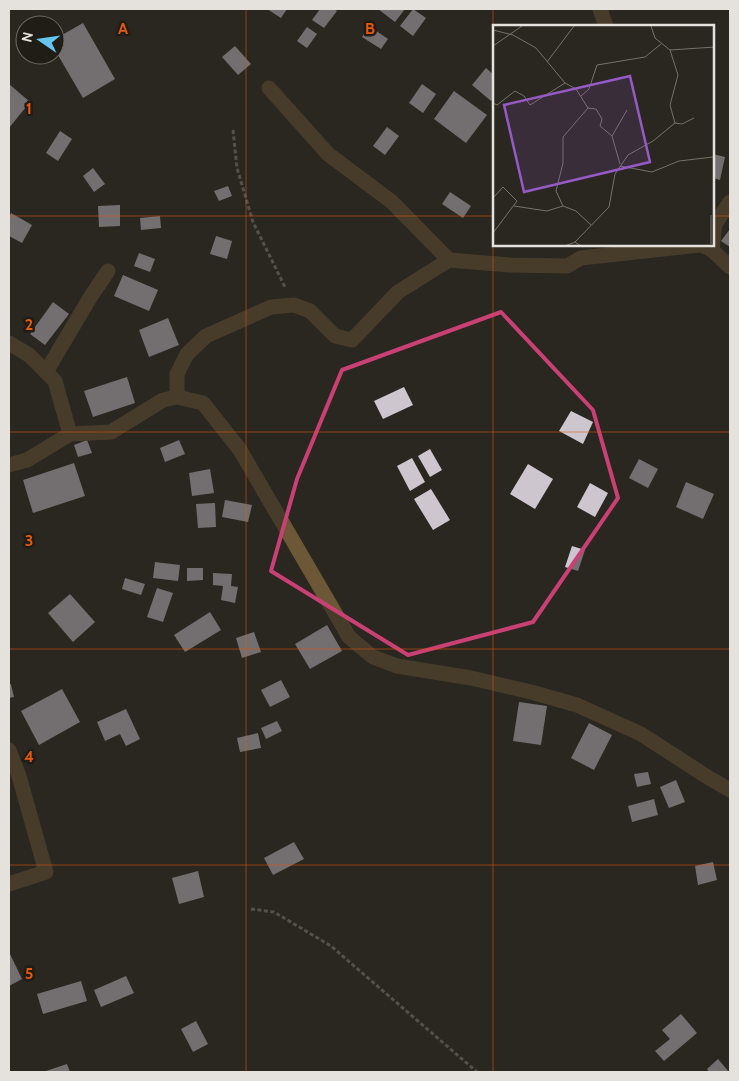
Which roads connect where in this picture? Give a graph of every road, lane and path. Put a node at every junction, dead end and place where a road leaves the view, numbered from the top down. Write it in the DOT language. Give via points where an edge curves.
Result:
graph roads {
  1 [pos="600,9"];
  2 [pos="606,25"];
  3 [pos="269,88"];
  4 [pos="232,130"];
  5 [pos="730,202"];
  6 [pos="714,226"];
  7 [pos="704,247"];
  8 [pos="449,260"];
  9 [pos="730,267"];
  10 [pos="108,271"];
  11 [pos="294,305"];
  12 [pos="9,343"];
  13 [pos="46,372"];
  14 [pos="178,397"];
  15 [pos="70,434"];
  16 [pos="9,465"];
  17 [pos="9,750"];
  18 [pos="730,790"];
  19 [pos="9,884"];
  20 [pos="250,909"];
  21 [pos="477,1072"];
  1 -- 2 [label="street"];
  3 -- 8 [label="street" via="328,154 392,202"];
  4 -- 11 [label="path" via="237,168 253,222"];
  5 -- 6 [label="street"];
  7 -- 8 [label="street" via="581,258 566,266"];
  7 -- 9 [label="street"];
  8 -- 11 [label="street" via="398,292 352,340 335,336 310,311"];
  10 -- 13 [label="street"];
  11 -- 14 [label="street" via="271,307 206,336 188,354 177,374"];
  12 -- 13 [label="street" via="29,355"];
  13 -- 15 [label="street" via="55,381"];
  14 -- 15 [label="street" via="163,400 111,432"];
  14 -- 18 [label="street" via="204,403 240,450 349,637 373,657 397,666 471,678 577,705 641,734"];
  15 -- 16 [label="street" via="27,460"];
  17 -- 19 [label="street" via="46,872"];
  20 -- 21 [label="path" via="274,912 331,946"];
}
